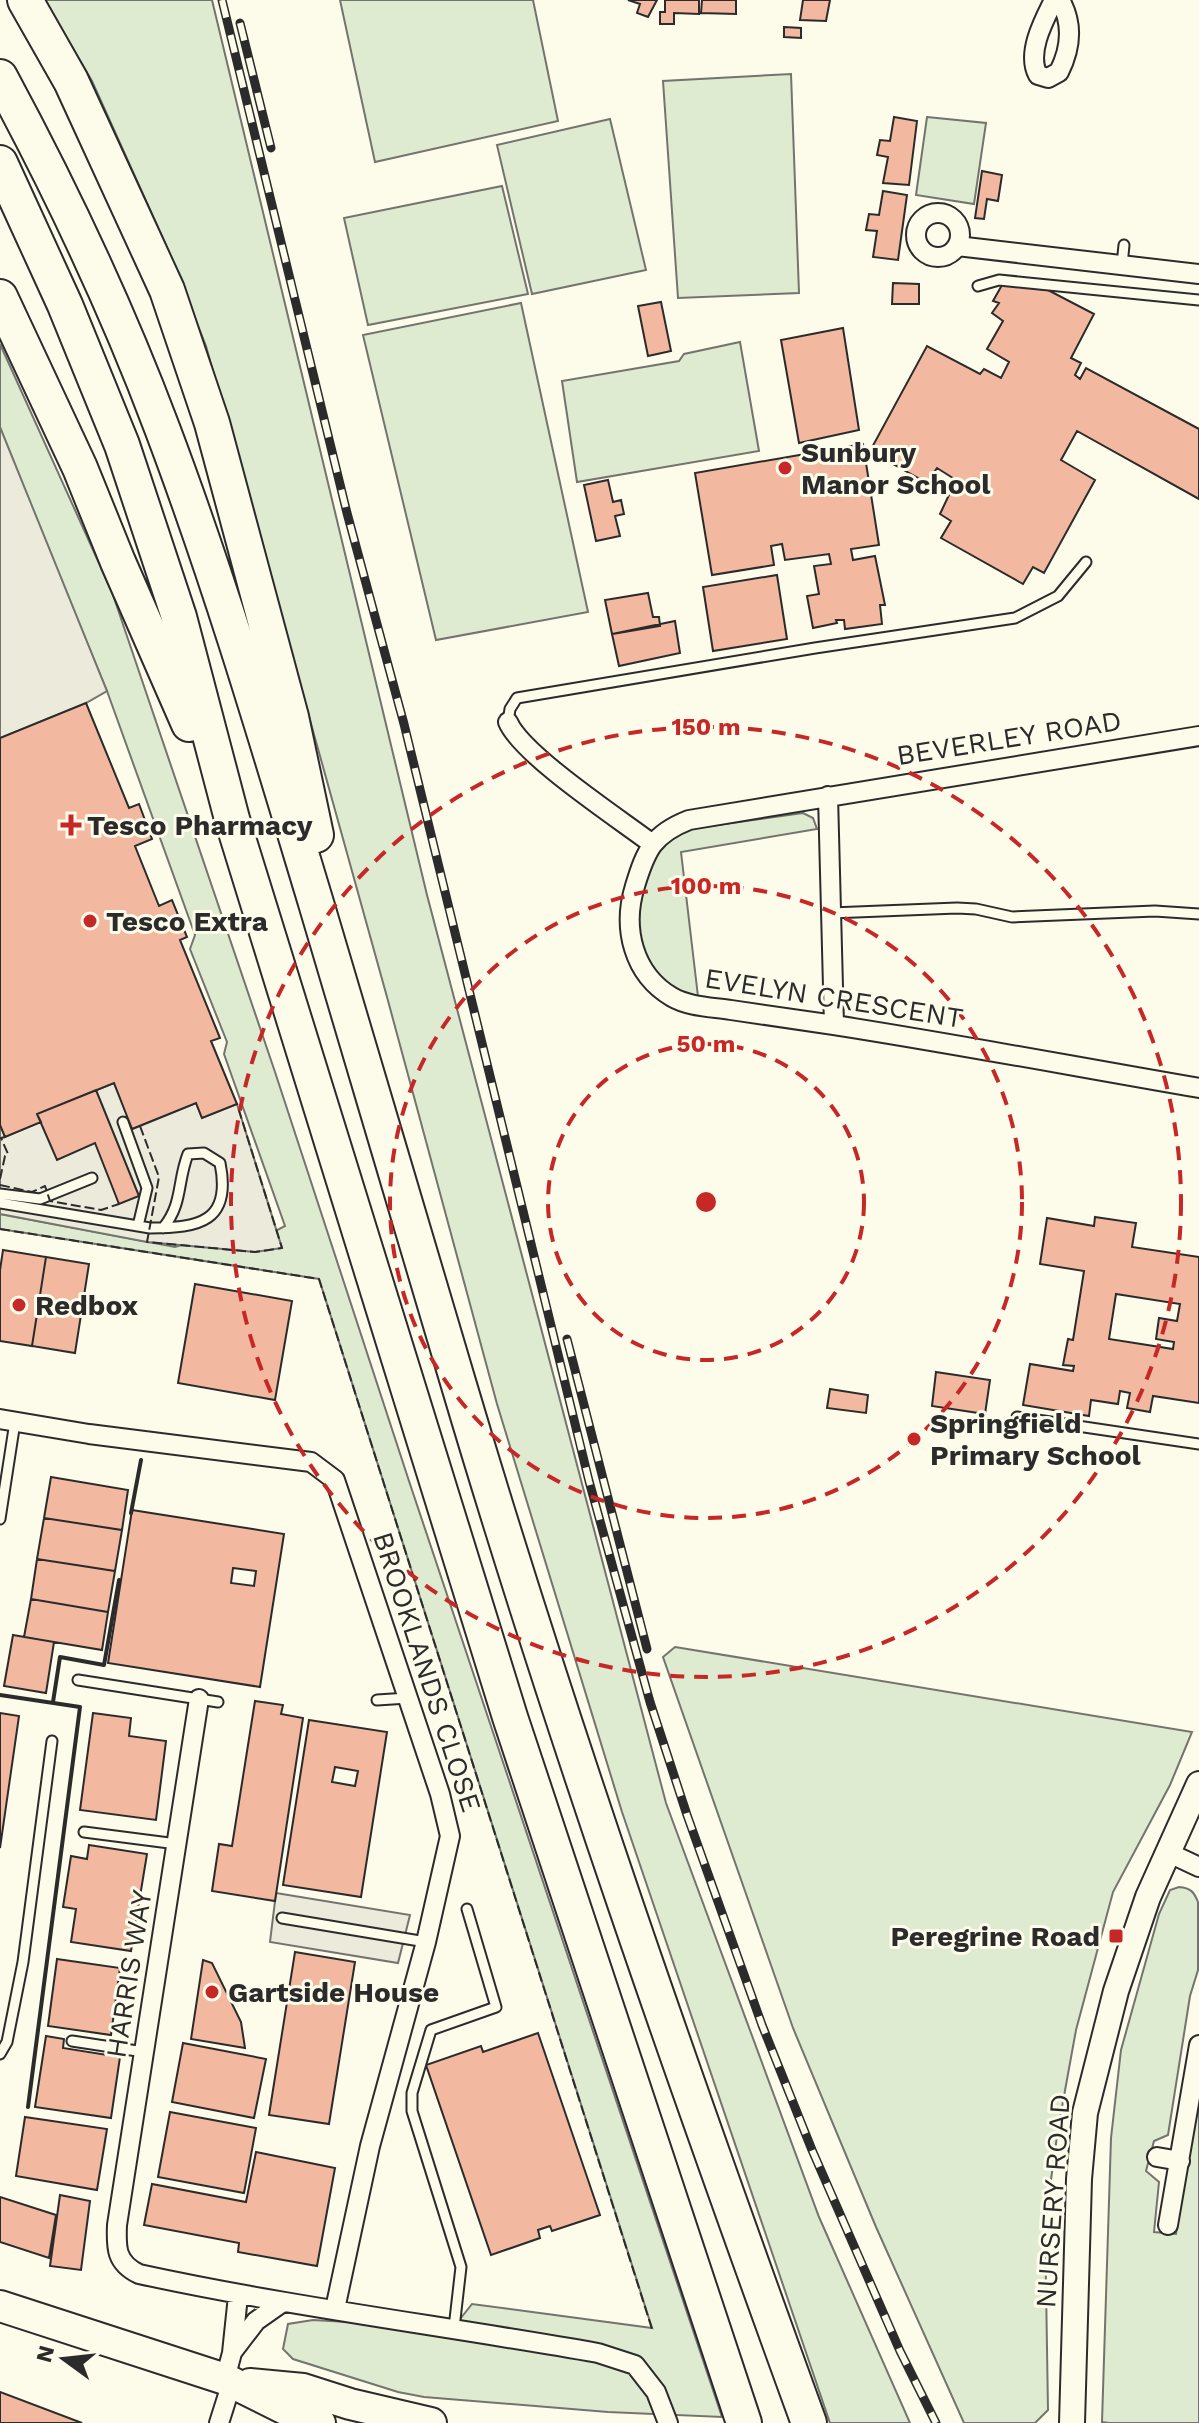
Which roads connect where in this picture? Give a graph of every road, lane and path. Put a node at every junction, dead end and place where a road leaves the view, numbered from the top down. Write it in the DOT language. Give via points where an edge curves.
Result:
graph roads {
  1 [pos="25,0"];
  2 [pos="0,77"];
  3 [pos="0,163"];
  4 [pos="1124,245"];
  5 [pos="957,246"];
  6 [pos="1122,265"];
  7 [pos="1199,274"];
  8 [pos="978,286"];
  9 [pos="0,297"];
  10 [pos="1199,300"];
  11 [pos="1086,562"];
  12 [pos="508,722"];
  13 [pos="1199,736"];
  14 [pos="828,796"];
  15 [pos="232,819"];
  16 [pos="651,843"];
  17 [pos="831,913"];
  18 [pos="1199,914"];
  19 [pos="834,1025"];
  20 [pos="363,1063"];
  21 [pos="1199,1088"];
  22 [pos="123,1122"];
  23 [pos="92,1178"];
  24 [pos="0,1194"];
  25 [pos="0,1203"];
  26 [pos="138,1226"];
  27 [pos="163,1228"];
  28 [pos="1017,1417"];
  29 [pos="8,1420"];
  30 [pos="1199,1444"];
  31 [pos="0,1519"];
  32 [pos="78,1680"];
  33 [pos="408,1698"];
  34 [pos="199,1699"];
  35 [pos="377,1700"];
  36 [pos="218,1702"];
  37 [pos="52,1741"];
  38 [pos="1199,1784"];
  39 [pos="1193,1809"];
  40 [pos="84,1832"];
  41 [pos="177,1844"];
  42 [pos="1167,1852"];
  43 [pos="1199,1867"];
  44 [pos="467,1909"];
  45 [pos="282,1918"];
  46 [pos="426,1942"];
  47 [pos="72,2041"];
  48 [pos="1199,2045"];
  49 [pos="145,2052"];
  50 [pos="0,2054"];
  51 [pos="1157,2157"];
  52 [pos="1180,2161"];
  53 [pos="1168,2225"];
  54 [pos="238,2296"];
  55 [pos="283,2302"];
  56 [pos="0,2306"];
  57 [pos="335,2309"];
  58 [pos="454,2328"];
  59 [pos="230,2372"];
  60 [pos="219,2423"];
  61 [pos="320,2423"];
  62 [pos="431,2423"];
  63 [pos="668,2423"];
  64 [pos="744,2423"];
  65 [pos="809,2423"];
  66 [pos="1072,2423"];
  1 -- 20 [label="highway" via="71,81 167,290 212,423 291,717"];
  2 -- 20 [label="highway" via="94,266 198,525"];
  3 -- 15 [label="highway" via="122,445 179,617"];
  4 -- 6 [label="lane"];
  5 -- 6 [label="street"];
  6 -- 7 [label="street"];
  8 -- 10 [label="lane" via="999,280"];
  9 -- 15 [label="highway"];
  11 -- 12 [label="lane" via="1058,596 1015,618 517,698"];
  12 -- 16 [label="street" via="512,732 560,775"];
  13 -- 14 [label="street, BEVERLEY ROAD"];
  14 -- 16 [label="street" via="689,820"];
  14 -- 17 [label="street"];
  15 -- 64 [label="highway" via="510,1717"];
  16 -- 19 [label="street, EVELYN CRESCENT" via="630,911 637,959 652,982 675,998 699,1005"];
  17 -- 18 [label="lane" via="957,908 1012,917"];
  17 -- 19 [label="street"];
  19 -- 21 [label="street, EVELYN CRESCENT"];
  20 -- 65 [label="highway" via="496,1510 604,1840"];
  22 -- 26 [label="lane" via="147,1188"];
  23 -- 24 [label="lane" via="40,1199"];
  25 -- 26 [label="lane"];
  26 -- 27 [label="lane"];
  27 -- 27 [label="lane" via="201,1223 220,1205 220,1163 204,1153 188,1154 175,1214"];
  28 -- 30 [label="lane"];
  29 -- 31 [label="lane"];
  29 -- 33 [label="street, BROOKLANDS CLOSE" via="311,1462 335,1480"];
  32 -- 34 [label="lane"];
  33 -- 35 [label="lane"];
  33 -- 46 [label="street, BROOKLANDS CLOSE" via="450,1836"];
  34 -- 36 [label="lane"];
  34 -- 41 [label="street, HARRIS WAY"];
  37 -- 50 [label="lane" via="23,1962"];
  38 -- 39 [label="street, NURSERY ROAD"];
  39 -- 42 [label="street, NURSERY ROAD"];
  40 -- 41 [label="lane"];
  41 -- 49 [label="street, HARRIS WAY"];
  42 -- 43 [label="street"];
  42 -- 66 [label="street, NURSERY ROAD" via="1116,1991 1085,2113"];
  44 -- 58 [label="lane" via="496,2007 431,2030 412,2093 412,2111 461,2267"];
  45 -- 46 [label="lane"];
  46 -- 57 [label="street, BROOKLANDS CLOSE" via="370,2146"];
  47 -- 49 [label="lane"];
  48 -- 52 [label="street"];
  49 -- 54 [label="street, HARRIS WAY" via="117,2225 119,2258 139,2274"];
  51 -- 52 [label="street"];
  52 -- 53 [label="street"];
  54 -- 55 [label="street"];
  54 -- 59 [label="street"];
  55 -- 57 [label="street"];
  55 -- 59 [label="street" via="256,2321"];
  56 -- 59 [label="main road"];
  57 -- 58 [label="street"];
  58 -- 63 [label="street" via="598,2353 635,2365 656,2392"];
  59 -- 60 [label="street"];
  59 -- 61 [label="main road" via="293,2413"];
  59 -- 62 [label="main road"];
}
